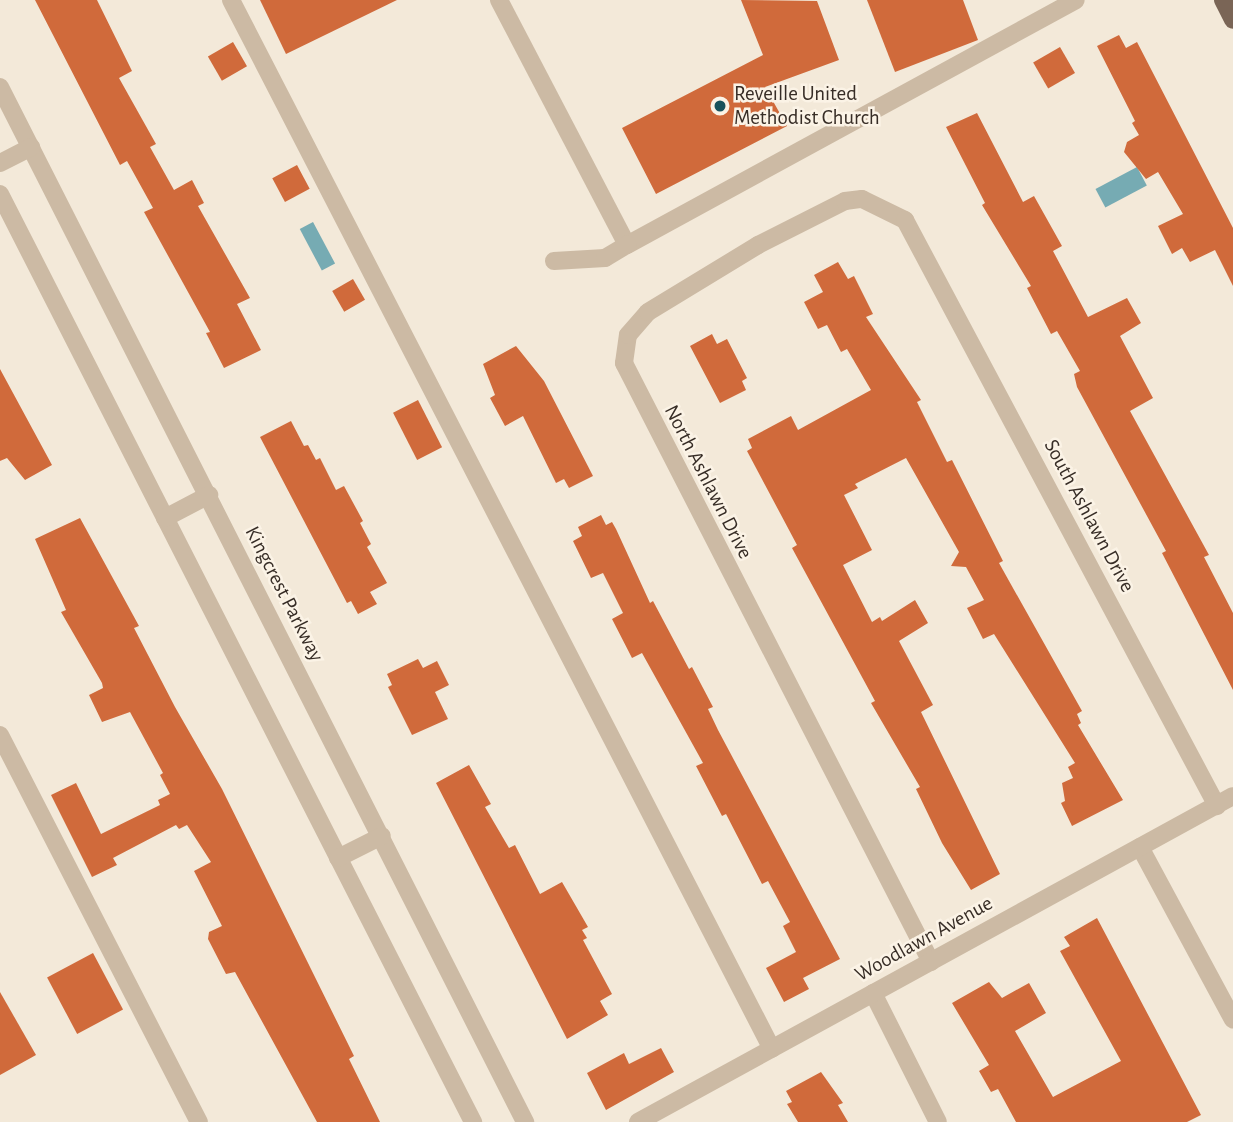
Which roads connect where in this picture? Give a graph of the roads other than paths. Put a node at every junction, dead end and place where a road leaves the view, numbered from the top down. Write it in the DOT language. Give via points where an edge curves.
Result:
graph roads {
  1 [pos="231,0"];
  2 [pos="499,0"];
  3 [pos="1076,0"];
  4 [pos="0,87"];
  5 [pos="31,147"];
  6 [pos="0,163"];
  7 [pos="0,194"];
  8 [pos="627,246"];
  9 [pos="922,248"];
  10 [pos="554,261"];
  11 [pos="209,495"];
  12 [pos="165,518"];
  13 [pos="0,735"];
  14 [pos="1233,796"];
  15 [pos="1217,806"];
  16 [pos="382,836"];
  17 [pos="1140,848"];
  18 [pos="338,858"];
  19 [pos="931,962"];
  20 [pos="873,993"];
  21 [pos="1233,1020"];
  22 [pos="772,1049"];
  23 [pos="199,1122"];
  24 [pos="473,1122"];
  25 [pos="525,1122"];
  26 [pos="638,1122"];
  27 [pos="938,1122"];
  1 -- 22 [label="street"];
  2 -- 8 [label="street"];
  3 -- 8 [label="street"];
  4 -- 5 [label="street, Kingcrest Parkway"];
  5 -- 6 [label="street"];
  5 -- 11 [label="street, Kingcrest Parkway"];
  7 -- 12 [label="street"];
  8 -- 10 [label="street" via="604,258"];
  9 -- 15 [label="street, South Ashlawn Drive"];
  9 -- 19 [label="street, North Ashlawn Drive" via="905,219 891,209 862,199 845,201 694,281 648,312 628,335 624,363"];
  11 -- 12 [label="street"];
  11 -- 16 [label="street, Kingcrest Parkway"];
  12 -- 18 [label="street"];
  13 -- 23 [label="street"];
  14 -- 15 [label="street, Woodlawn Avenue"];
  15 -- 17 [label="street, Woodlawn Avenue"];
  16 -- 18 [label="street"];
  16 -- 25 [label="street, Kingcrest Parkway"];
  17 -- 19 [label="street, Woodlawn Avenue"];
  17 -- 21 [label="street"];
  18 -- 24 [label="street"];
  19 -- 20 [label="street, Woodlawn Avenue"];
  20 -- 22 [label="street, Woodlawn Avenue"];
  20 -- 27 [label="street"];
  22 -- 26 [label="street, Woodlawn Avenue"];
}
